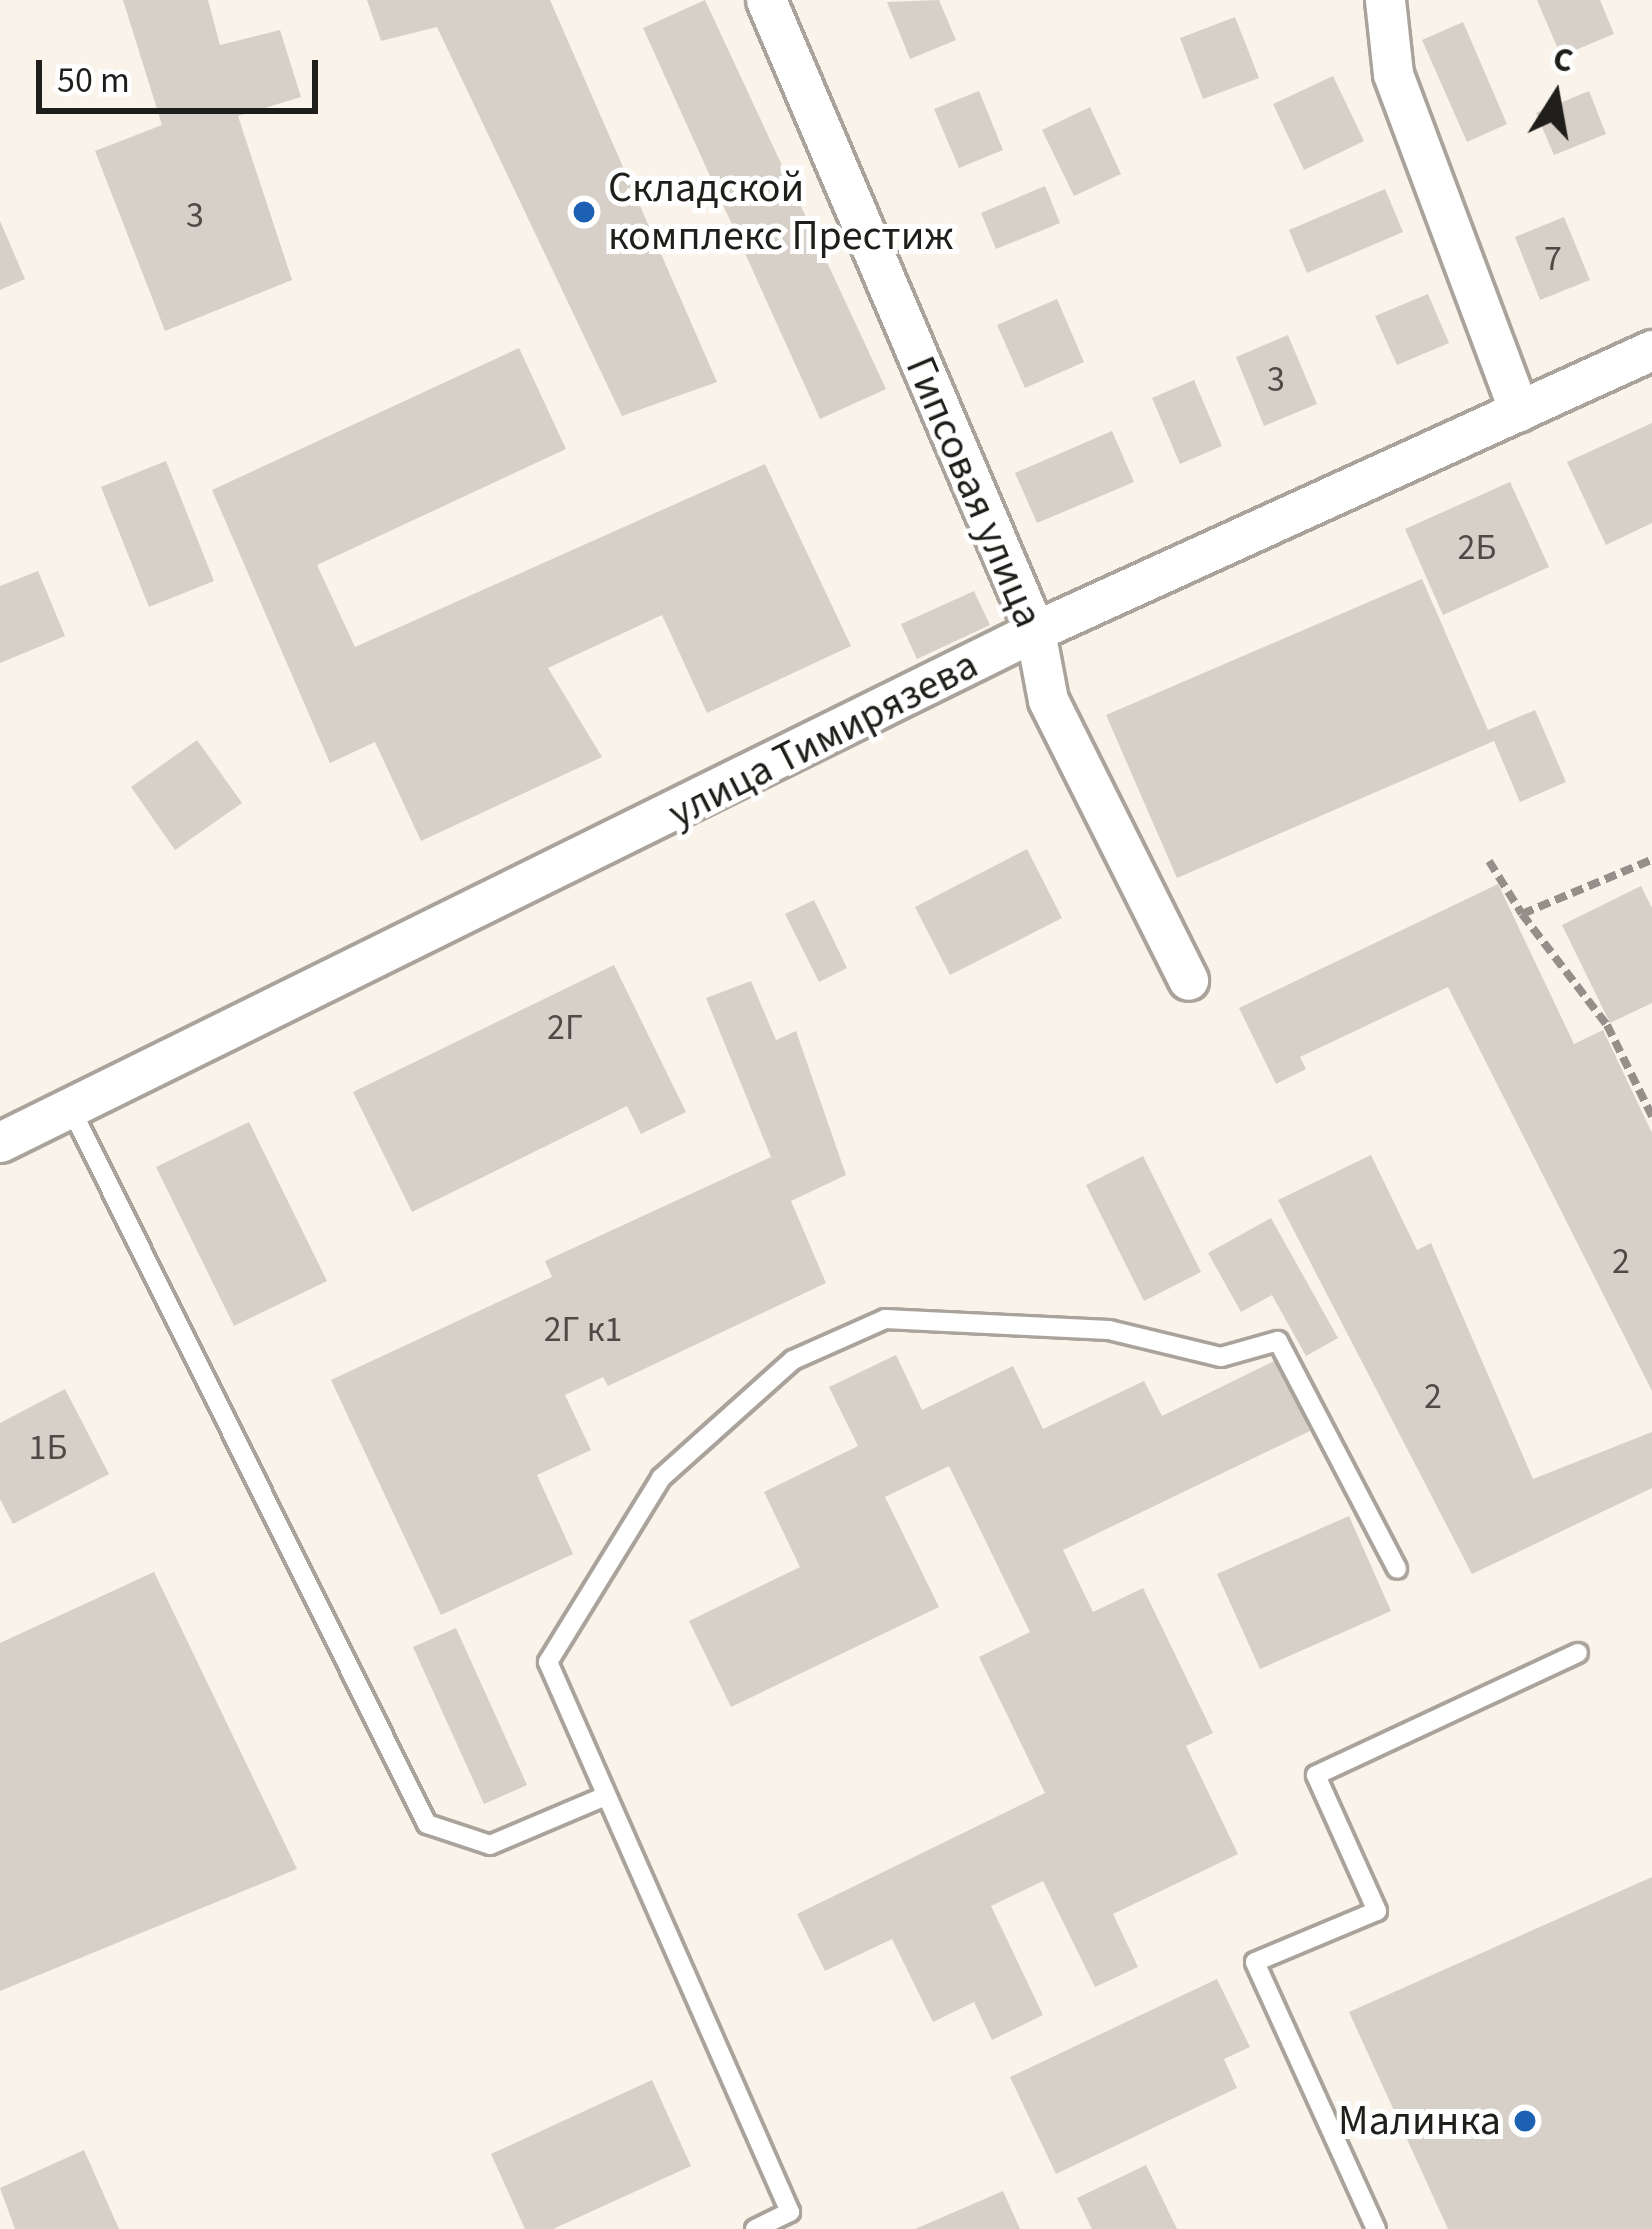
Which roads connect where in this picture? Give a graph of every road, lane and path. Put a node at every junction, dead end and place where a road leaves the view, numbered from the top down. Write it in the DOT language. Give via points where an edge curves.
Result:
graph roads {
  1 [pos="766,0"];
  2 [pos="1385,0"];
  3 [pos="1652,350"];
  4 [pos="1519,411"];
  5 [pos="1034,632"];
  6 [pos="1651,860"];
  7 [pos="1489,861"];
  8 [pos="1522,914"];
  9 [pos="1187,980"];
  10 [pos="70,1107"];
  11 [pos="1652,1116"];
  12 [pos="0,1142"];
  13 [pos="1397,1569"];
  14 [pos="1578,1653"];
  15 [pos="603,1797"];
  16 [pos="754,2229"];
  17 [pos="1376,2229"];
  1 -- 5 [label="street, Гипсовая улица"];
  2 -- 4 [label="street" via="1393,74"];
  3 -- 4 [label="street, улица Тимирязева"];
  4 -- 5 [label="street, улица Тимирязева"];
  5 -- 9 [label="street, Гипсовая улица" via="1048,700"];
  5 -- 10 [label="street, улица Тимирязева"];
  6 -- 8 [label="path"];
  7 -- 8 [label="path"];
  8 -- 11 [label="path" via="1607,1025"];
  10 -- 12 [label="street, улица Тимирязева"];
  10 -- 15 [label="lane" via="428,1824 490,1845"];
  13 -- 15 [label="lane" via="1278,1341 1221,1357 1109,1330 885,1319 793,1360 661,1478 548,1662"];
  14 -- 17 [label="lane" via="1316,1774 1377,1911 1255,1962"];
  15 -- 16 [label="lane" via="790,2212"];
}
